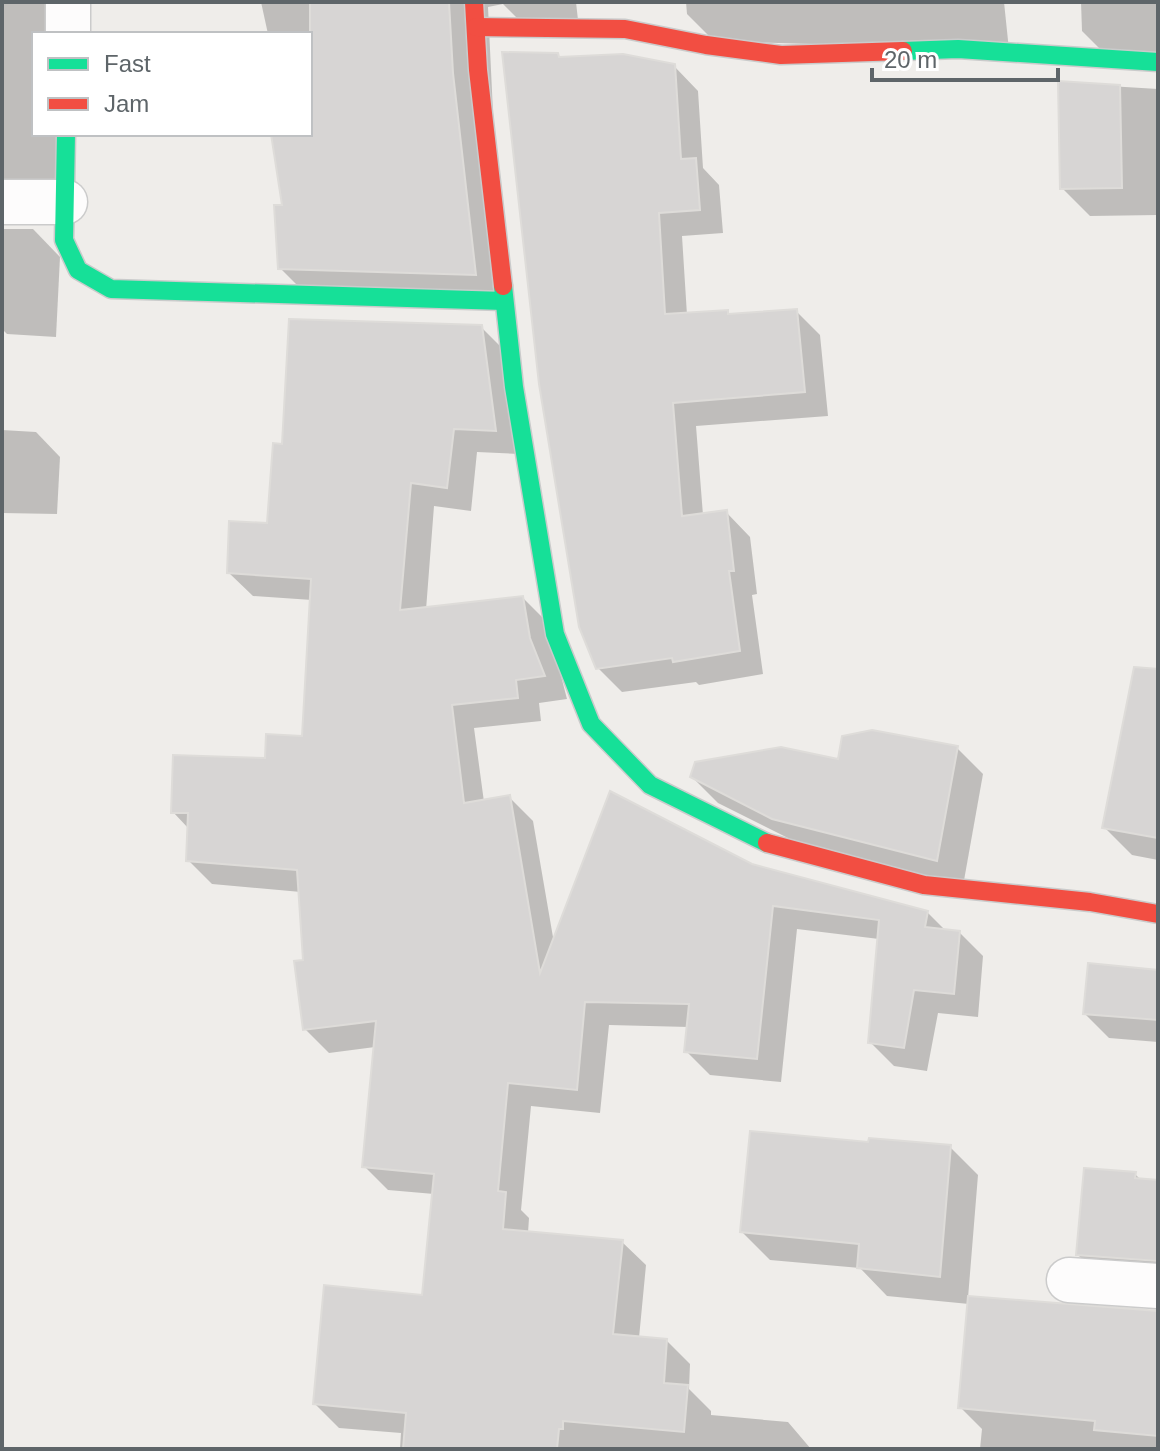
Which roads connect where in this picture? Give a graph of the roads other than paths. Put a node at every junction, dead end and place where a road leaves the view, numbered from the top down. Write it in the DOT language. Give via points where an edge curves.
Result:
graph roads {
  1 [pos="68,2"];
  2 [pos="474,2"];
  3 [pos="476,27"];
  4 [pos="68,32"];
  5 [pos="1158,62"];
  6 [pos="66,136"];
  7 [pos="2,202"];
  8 [pos="65,202"];
  9 [pos="504,301"];
  10 [pos="1158,914"];
  11 [pos="1069,1280"];
  12 [pos="1158,1286"];
  1 -- 4 [label="street"];
  2 -- 3 [label="street"];
  3 -- 5 [label="street" via="625,29 781,55 958,49"];
  3 -- 9 [label="street"];
  6 -- 8 [label="street"];
  7 -- 8 [label="street"];
  8 -- 9 [label="street" via="64,240 78,270 111,289"];
  9 -- 10 [label="street" via="555,634 591,724 650,785 763,842 924,885"];
  11 -- 12 [label="street"];
}
